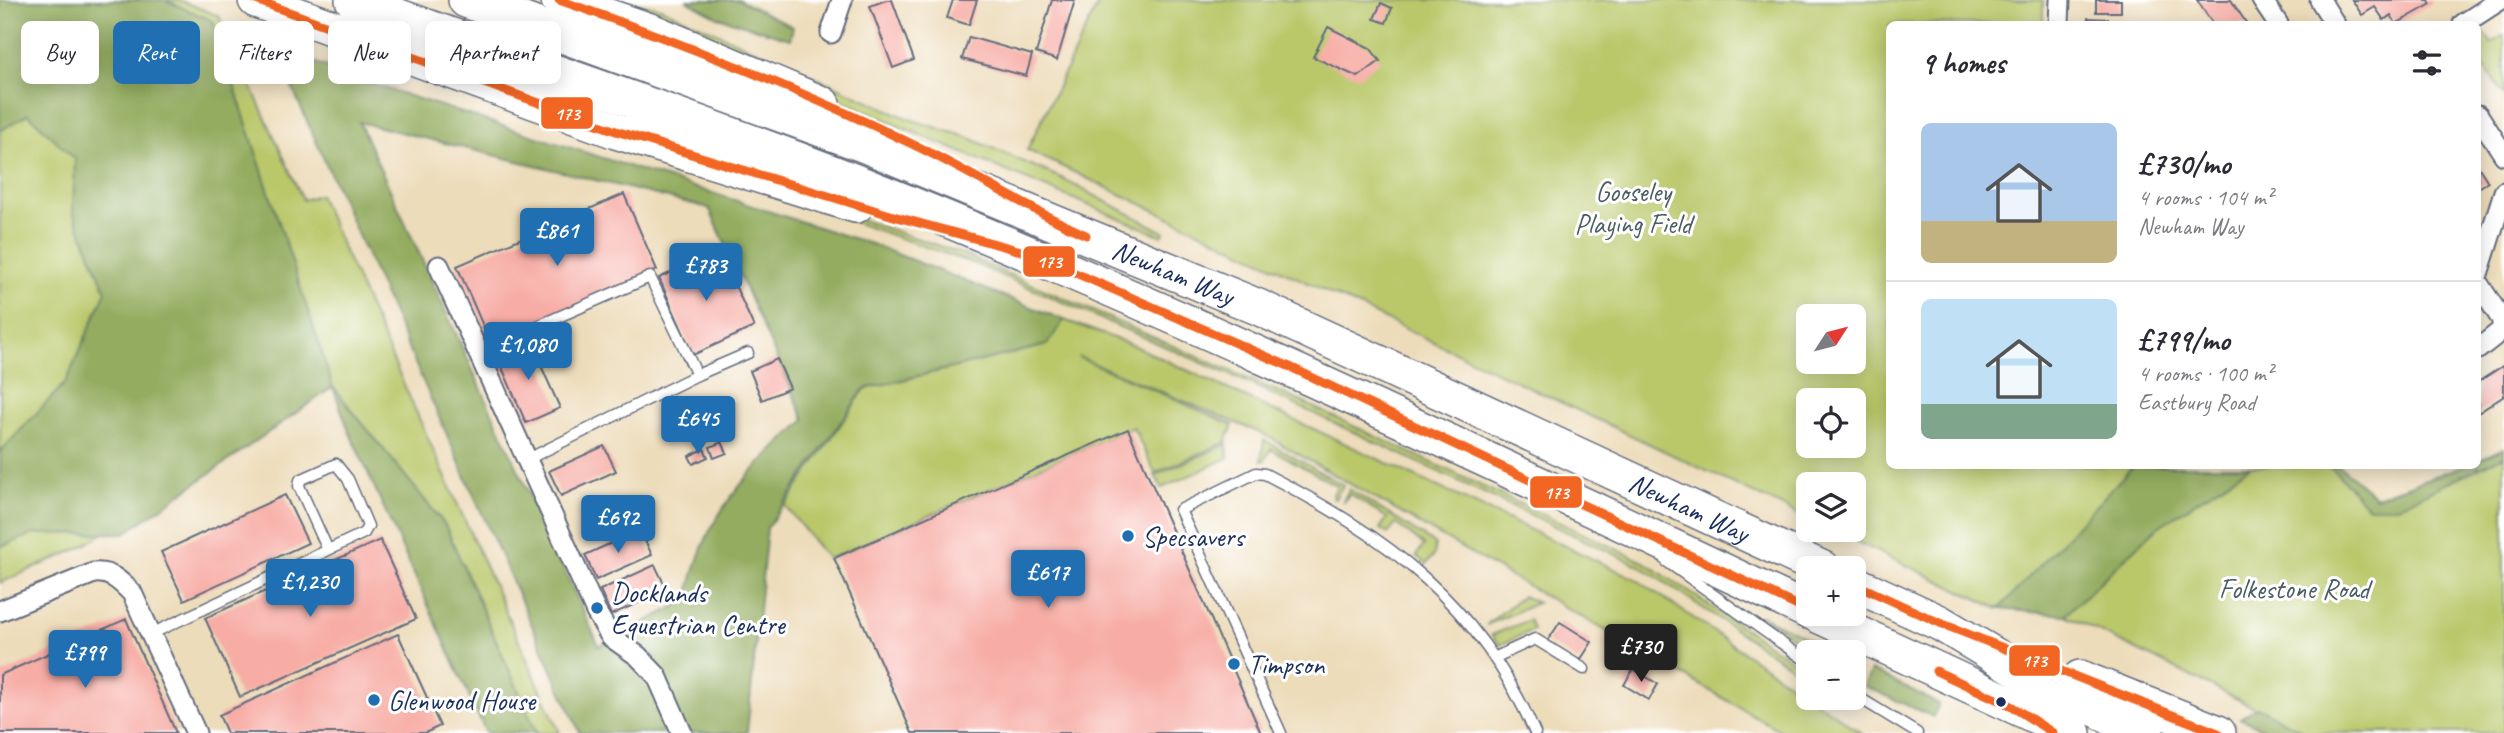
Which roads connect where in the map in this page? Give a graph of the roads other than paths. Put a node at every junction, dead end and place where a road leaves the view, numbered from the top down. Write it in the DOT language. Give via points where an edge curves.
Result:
graph roads {
  1 [pos="256,0"];
  2 [pos="353,0"];
  3 [pos="466,0"];
  4 [pos="559,0"];
  5 [pos="842,0"];
  6 [pos="2060,0"];
  7 [pos="2262,0"];
  8 [pos="2320,0"];
  9 [pos="2500,0"];
  10 [pos="2059,21"];
  11 [pos="2276,21"];
  12 [pos="2333,21"];
  13 [pos="2468,21"];
  14 [pos="831,33"];
  15 [pos="2481,120"];
  16 [pos="2504,155"];
  17 [pos="2504,192"];
  18 [pos="1046,219"];
  19 [pos="1031,254"];
  20 [pos="2481,265"];
  21 [pos="439,266"];
  22 [pos="2481,288"];
  23 [pos="2481,347"];
  24 [pos="478,352"];
  25 [pos="748,353"];
  26 [pos="696,375"];
  27 [pos="527,459"];
  28 [pos="1612,519"];
  29 [pos="328,550"];
  30 [pos="1796,556"];
  31 [pos="1866,589"];
  32 [pos="1796,605"];
  33 [pos="0,611"];
  34 [pos="1940,623"];
  35 [pos="1841,626"];
  36 [pos="151,634"];
  37 [pos="1796,654"];
  38 [pos="1496,657"];
  39 [pos="1584,668"];
  40 [pos="1866,702"];
  41 [pos="2011,706"];
  42 [pos="196,733"];
  43 [pos="682,733"];
  44 [pos="1281,733"];
  45 [pos="1535,733"];
  46 [pos="1917,733"];
  47 [pos="2053,733"];
  48 [pos="2073,733"];
  49 [pos="2146,733"];
  50 [pos="2218,733"];
  1 -- 19 [label="highway" via="616,131"];
  2 -- 19 [label="highway, Newham Way" via="838,175"];
  3 -- 18 [label="highway, Newham Way" via="863,144"];
  4 -- 18 [label="highway" via="653,32 850,116 984,180"];
  5 -- 14 [label="street"];
  6 -- 10 [label="street"];
  7 -- 11 [label="street"];
  8 -- 12 [label="street"];
  9 -- 13 [label="street"];
  15 -- 16 [label="street"];
  17 -- 20 [label="street"];
  18 -- 30 [label="highway, Newham Way" via="1258,307"];
  19 -- 28 [label="highway, Newham Way" via="1216,334"];
  21 -- 24 [label="street"];
  22 -- 23 [label="street" via="2502,320 2502,330"];
  24 -- 26 [label="lane" via="650,277"];
  24 -- 27 [label="street"];
  25 -- 26 [label="lane"];
  26 -- 27 [label="lane"];
  27 -- 43 [label="street" via="596,612 611,637 657,676"];
  28 -- 32 [label="highway, Newham Way"];
  28 -- 37 [label="lane, Newham Way"];
  29 -- 29 [label="lane" via="364,533 368,526 348,479 336,464 300,480 299,486"];
  29 -- 36 [label="lane"];
  31 -- 34 [label="highway"];
  33 -- 36 [label="street" via="76,579 105,572 132,593"];
  34 -- 49 [label="highway" via="2036,680"];
  34 -- 50 [label="highway"];
  35 -- 41 [label="highway"];
  36 -- 42 [label="street"];
  38 -- 39 [label="lane" via="1535,639"];
  38 -- 44 [label="lane" via="1463,614 1417,568 1332,510 1256,473 1180,510"];
  38 -- 45 [label="lane"];
  40 -- 46 [label="lane"];
  41 -- 47 [label="highway"];
  41 -- 48 [label="highway"];
}
